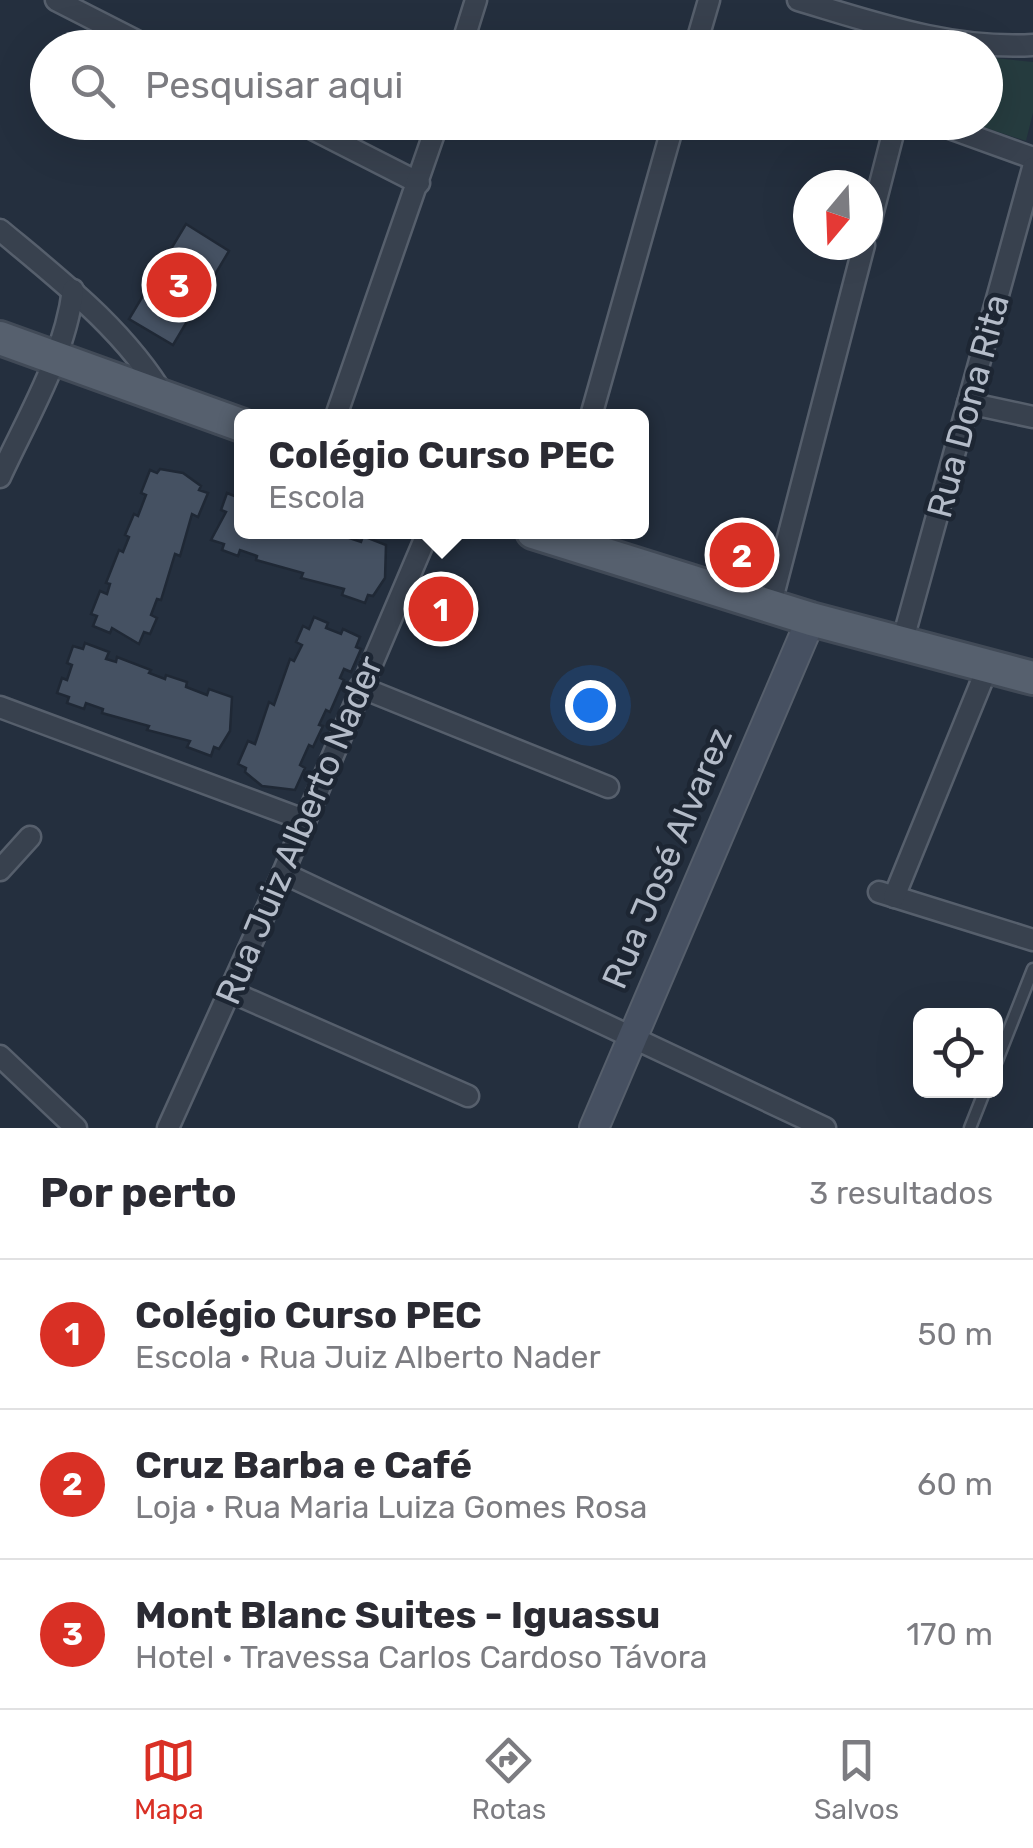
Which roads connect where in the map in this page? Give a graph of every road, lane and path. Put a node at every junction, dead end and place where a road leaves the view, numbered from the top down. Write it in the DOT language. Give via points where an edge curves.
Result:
graph roads {
  1 [pos="56,0"];
  2 [pos="476,0"];
  3 [pos="709,0"];
  4 [pos="798,0"];
  5 [pos="115,30"];
  6 [pos="467,30"];
  7 [pos="700,30"];
  8 [pos="884,30"];
  9 [pos="1003,44"];
  10 [pos="1033,45"];
  11 [pos="335,140"];
  12 [pos="433,140"];
  13 [pos="669,140"];
  14 [pos="891,140"];
  15 [pos="983,140"];
  16 [pos="1033,158"];
  17 [pos="1033,168"];
  18 [pos="883,173"];
  19 [pos="420,183"];
  20 [pos="0,230"];
  21 [pos="860,260"];
  22 [pos="73,290"];
  23 [pos="0,338"];
  24 [pos="55,358"];
  25 [pos="166,398"];
  26 [pos="968,403"];
  27 [pos="339,409"];
  28 [pos="592,409"];
  29 [pos="1033,417"];
  30 [pos="234,422"];
  31 [pos="0,478"];
  32 [pos="425,539"];
  33 [pos="564,539"];
  34 [pos="770,607"];
  35 [pos="811,619"];
  36 [pos="902,643"];
  37 [pos="988,666"];
  38 [pos="1033,678"];
  39 [pos="360,687"];
  40 [pos="0,707"];
  41 [pos="608,787"];
  42 [pos="304,820"];
  43 [pos="30,837"];
  44 [pos="0,870"];
  45 [pos="283,872"];
  46 [pos="1033,940"];
  47 [pos="1033,969"];
  48 [pos="229,992"];
  49 [pos="632,1036"];
  50 [pos="1003,1046"];
  51 [pos="0,1056"];
  52 [pos="468,1096"];
  53 [pos="982,1098"];
  54 [pos="68,1125"];
  55 [pos="168,1128"];
  56 [pos="594,1128"];
  57 [pos="826,1128"];
  58 [pos="970,1128"];
  1 -- 5 [label="street"];
  2 -- 6 [label="street"];
  3 -- 7 [label="street"];
  4 -- 8 [label="street"];
  9 -- 10 [label="street"];
  11 -- 19 [label="street"];
  12 -- 19 [label="street"];
  13 -- 28 [label="street"];
  14 -- 18 [label="street"];
  15 -- 16 [label="street"];
  17 -- 26 [label="street, Rua Dona Rita"];
  19 -- 27 [label="street"];
  20 -- 22 [label="street"];
  21 -- 34 [label="street"];
  22 -- 24 [label="street"];
  22 -- 25 [label="street" via="150,370"];
  23 -- 24 [label="main road"];
  24 -- 25 [label="main road"];
  24 -- 31 [label="street"];
  25 -- 30 [label="main road"];
  26 -- 29 [label="street"];
  26 -- 36 [label="street, Rua Dona Rita"];
  32 -- 39 [label="street, Rua Juiz Alberto Nader"];
  33 -- 34 [label="main road"];
  34 -- 35 [label="main road"];
  35 -- 36 [label="main road"];
  35 -- 49 [label="main road, Rua José Alvarez"];
  36 -- 37 [label="main road"];
  37 -- 38 [label="main road"];
  37 -- 46 [label="street" via="886,894"];
  39 -- 41 [label="street"];
  39 -- 42 [label="street, Rua Juiz Alberto Nader"];
  40 -- 42 [label="street"];
  42 -- 45 [label="street, Rua Juiz Alberto Nader"];
  43 -- 44 [label="street"];
  45 -- 48 [label="street, Rua Juiz Alberto Nader"];
  45 -- 49 [label="street"];
  47 -- 50 [label="lane"];
  48 -- 52 [label="street"];
  48 -- 55 [label="street, Rua Juiz Alberto Nader"];
  49 -- 56 [label="main road, Rua José Alvarez"];
  49 -- 57 [label="street"];
  51 -- 54 [label="street"];
  53 -- 58 [label="lane"];
}
